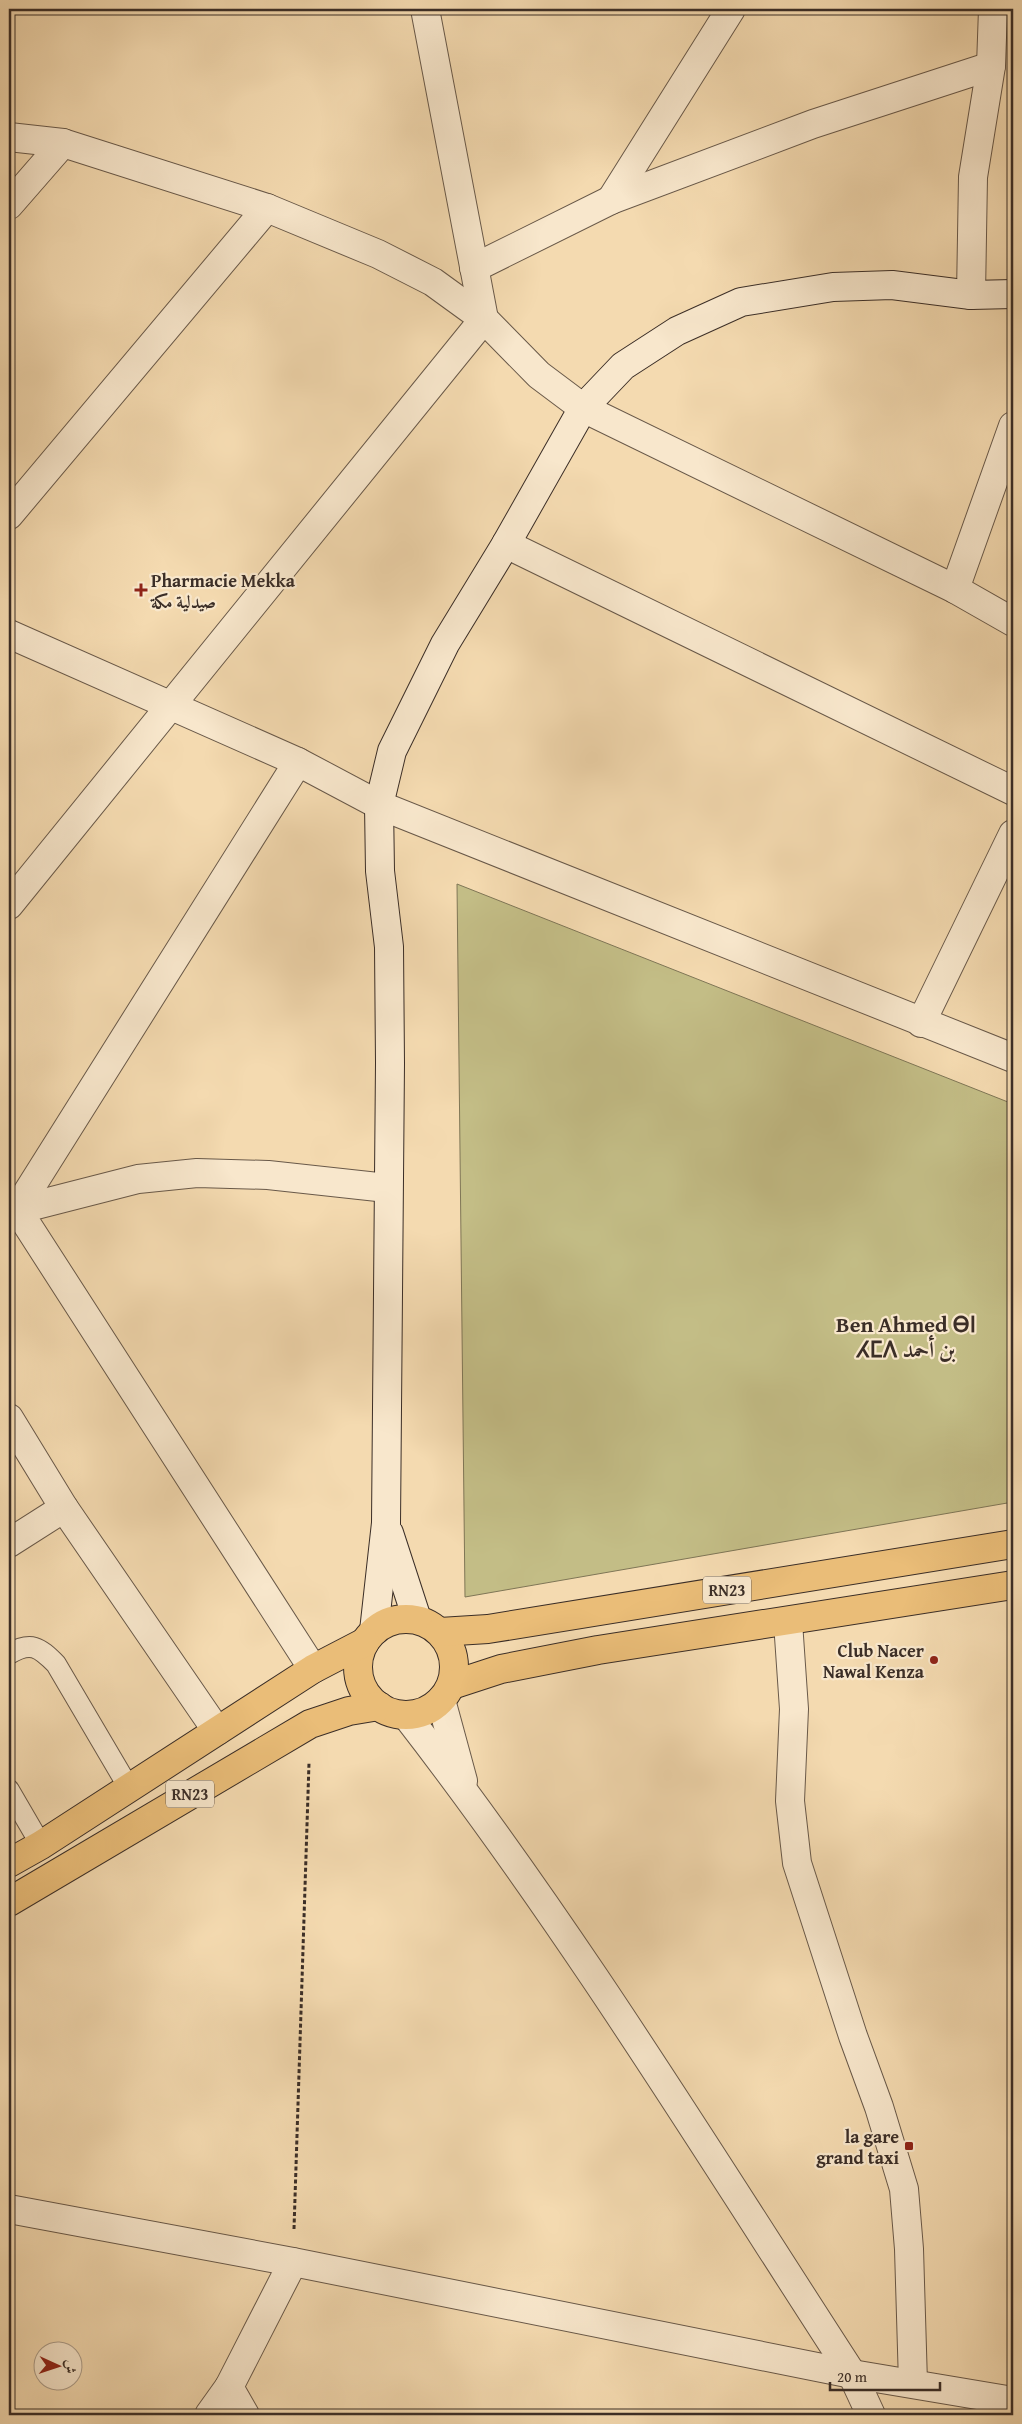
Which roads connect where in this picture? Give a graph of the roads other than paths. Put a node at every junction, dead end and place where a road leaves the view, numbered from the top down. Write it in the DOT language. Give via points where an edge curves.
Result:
graph roads {
  1 [pos="425,9"];
  2 [pos="731,9"];
  3 [pos="992,9"];
  4 [pos="991,66"];
  5 [pos="9,137"];
  6 [pos="63,143"];
  7 [pos="611,200"];
  8 [pos="9,206"];
  9 [pos="267,208"];
  10 [pos="474,268"];
  11 [pos="971,294"];
  12 [pos="1013,294"];
  13 [pos="484,319"];
  14 [pos="583,408"];
  15 [pos="1013,426"];
  16 [pos="9,515"];
  17 [pos="506,544"];
  18 [pos="955,589"];
  19 [pos="1013,622"];
  20 [pos="9,634"];
  21 [pos="171,706"];
  22 [pos="298,762"];
  23 [pos="1013,791"];
  24 [pos="378,805"];
  25 [pos="1013,834"];
  26 [pos="9,905"];
  27 [pos="922,1023"];
  28 [pos="1013,1058"];
  29 [pos="387,1188"];
  30 [pos="13,1210"];
  31 [pos="9,1418"];
  32 [pos="64,1508"];
  33 [pos="386,1522"];
  34 [pos="9,1543"];
  35 [pos="1013,1544"];
  36 [pos="1013,1585"];
  37 [pos="788,1622"];
  38 [pos="428,1626"];
  39 [pos="369,1637"];
  40 [pos="9,1654"];
  41 [pos="313,1669"];
  42 [pos="446,1692"];
  43 [pos="378,1706"];
  44 [pos="406,1715"];
  45 [pos="217,1731"];
  46 [pos="129,1788"];
  47 [pos="9,1790"];
  48 [pos="466,1792"];
  49 [pos="41,1845"];
  50 [pos="9,1863"];
  51 [pos="9,1902"];
  52 [pos="9,2209"];
  53 [pos="293,2262"];
  54 [pos="852,2374"];
  55 [pos="913,2383"];
  56 [pos="229,2387"];
  57 [pos="1013,2401"];
  58 [pos="209,2415"];
  59 [pos="245,2415"];
  60 [pos="871,2415"];
  1 -- 10 [label="street"];
  2 -- 7 [label="street"];
  3 -- 4 [label="street"];
  4 -- 7 [label="street" via="813,124"];
  4 -- 11 [label="street" via="972,177"];
  5 -- 6 [label="street"];
  6 -- 8 [label="street"];
  6 -- 9 [label="street"];
  7 -- 10 [label="street"];
  9 -- 13 [label="street" via="378,254 425,278"];
  9 -- 16 [label="street"];
  10 -- 13 [label="street"];
  11 -- 12 [label="street"];
  11 -- 14 [label="street" via="882,285 833,287 741,302 676,331 622,366"];
  13 -- 14 [label="street" via="538,375"];
  13 -- 21 [label="street"];
  14 -- 17 [label="street"];
  14 -- 18 [label="street"];
  15 -- 18 [label="street"];
  17 -- 23 [label="street"];
  17 -- 24 [label="street" via="440,653 392,751"];
  18 -- 19 [label="street"];
  20 -- 21 [label="street"];
  21 -- 22 [label="street"];
  21 -- 26 [label="street"];
  22 -- 24 [label="street"];
  22 -- 30 [label="street"];
  24 -- 27 [label="street"];
  24 -- 29 [label="street" via="380,872 389,947"];
  25 -- 27 [label="street"];
  27 -- 28 [label="street"];
  29 -- 30 [label="street" via="268,1175 197,1173 138,1179"];
  29 -- 33 [label="street"];
  30 -- 41 [label="street"];
  31 -- 32 [label="street"];
  32 -- 34 [label="street"];
  32 -- 45 [label="street"];
  33 -- 38 [label="street"];
  33 -- 39 [label="street"];
  35 -- 38 [label="main road, RN23" via="488,1629"];
  36 -- 37 [label="main road, RN23"];
  37 -- 42 [label="main road, RN23" via="598,1650 501,1669"];
  37 -- 55 [label="street" via="794,1709 790,1801 797,1862 904,2189"];
  38 -- 39 [label="main road, RN23" via="402,1618 387,1622"];
  38 -- 42 [label="main road" via="448,1643 454,1656 455,1670"];
  39 -- 41 [label="main road, RN23"];
  39 -- 43 [label="main road" via="359,1656 358,1670 361,1684"];
  40 -- 46 [label="lane" via="23,1646 41,1649 56,1664"];
  41 -- 45 [label="main road, RN23"];
  42 -- 44 [label="main road, RN23" via="431,1708"];
  42 -- 48 [label="street"];
  43 -- 44 [label="main road, RN23"];
  43 -- 51 [label="main road, RN23" via="349,1711 310,1724"];
  44 -- 48 [label="street"];
  45 -- 46 [label="main road, RN23"];
  46 -- 49 [label="main road, RN23"];
  47 -- 49 [label="lane"];
  48 -- 54 [label="street" via="592,1974"];
  49 -- 50 [label="main road, RN23"];
  52 -- 53 [label="street"];
  53 -- 54 [label="street"];
  53 -- 56 [label="street"];
  54 -- 55 [label="street"];
  54 -- 60 [label="street"];
  55 -- 57 [label="street"];
  56 -- 58 [label="street"];
  56 -- 59 [label="street"];
}
